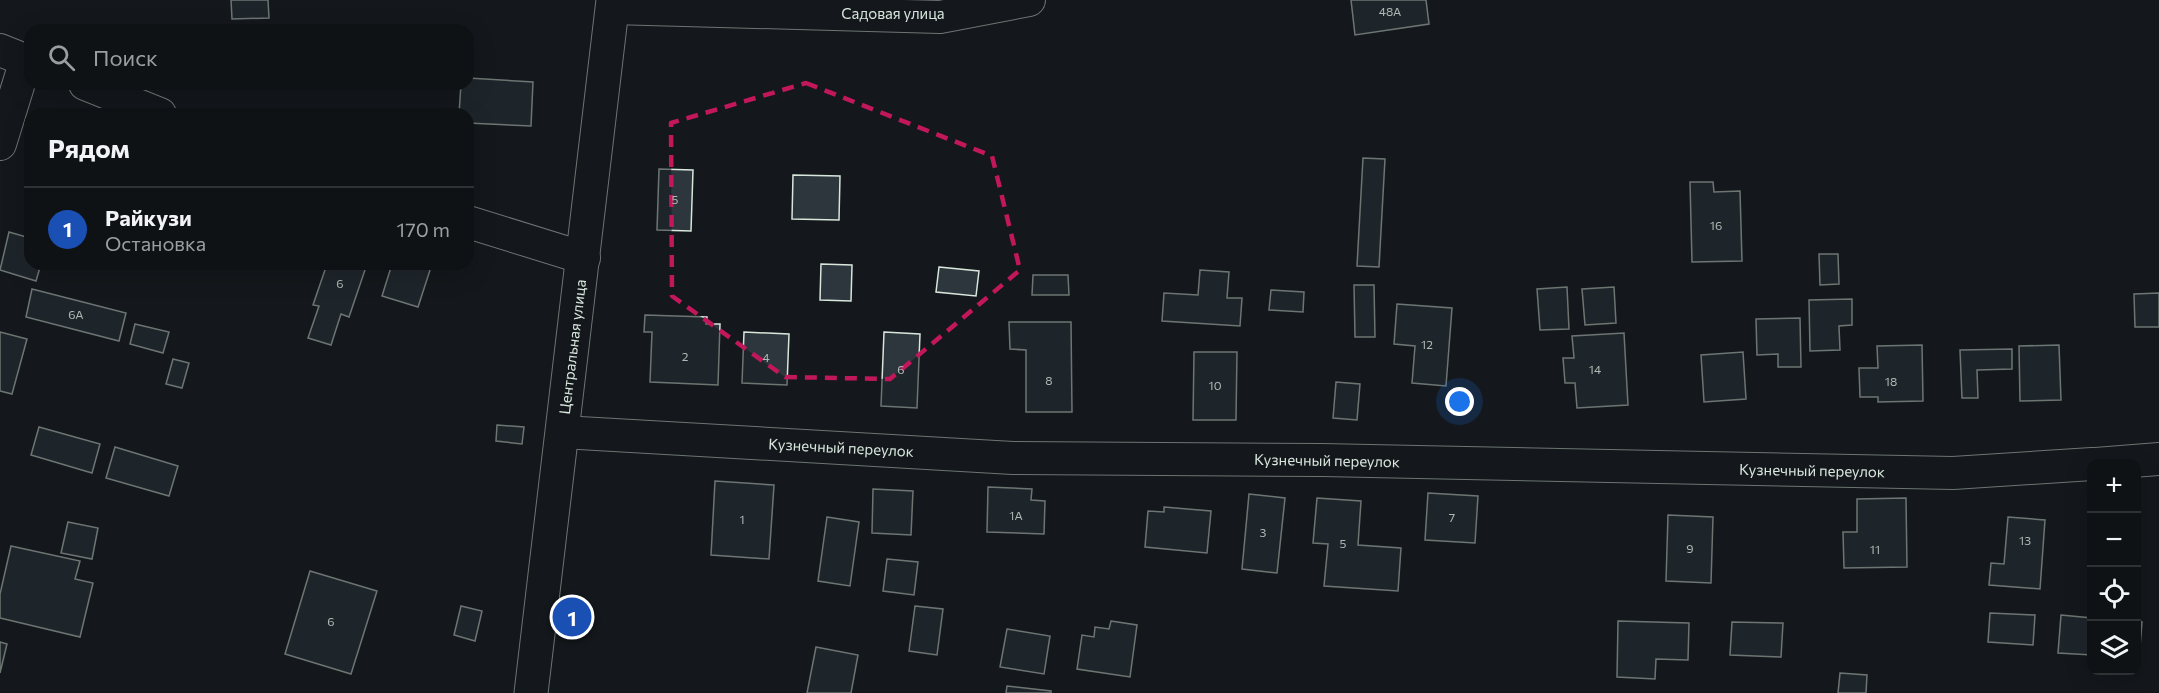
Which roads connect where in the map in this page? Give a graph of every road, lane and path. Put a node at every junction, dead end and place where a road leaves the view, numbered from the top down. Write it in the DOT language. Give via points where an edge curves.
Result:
graph roads {
  1 [pos="1029,0"];
  2 [pos="613,4"];
  3 [pos="19,58"];
  4 [pos="100,90"];
  5 [pos="145,108"];
  6 [pos="0,144"];
  7 [pos="474,224"];
  8 [pos="584,258"];
  9 [pos="562,432"];
  10 [pos="2159,459"];
  11 [pos="2141,460"];
  12 [pos="2087,464"];
  13 [pos="531,693"];
  1 -- 2 [label="street, Садовая улица" via="940,17"];
  2 -- 8 [label="main road, Центральная улица"];
  3 -- 6 [label="street"];
  4 -- 5 [label="street"];
  7 -- 8 [label="street"];
  8 -- 9 [label="main road, Центральная улица"];
  9 -- 12 [label="street, Кузнечный переулок" via="1013,458 1322,460 1953,474"];
  9 -- 13 [label="main road, Центральная улица"];
  10 -- 11 [label="street"];
}
